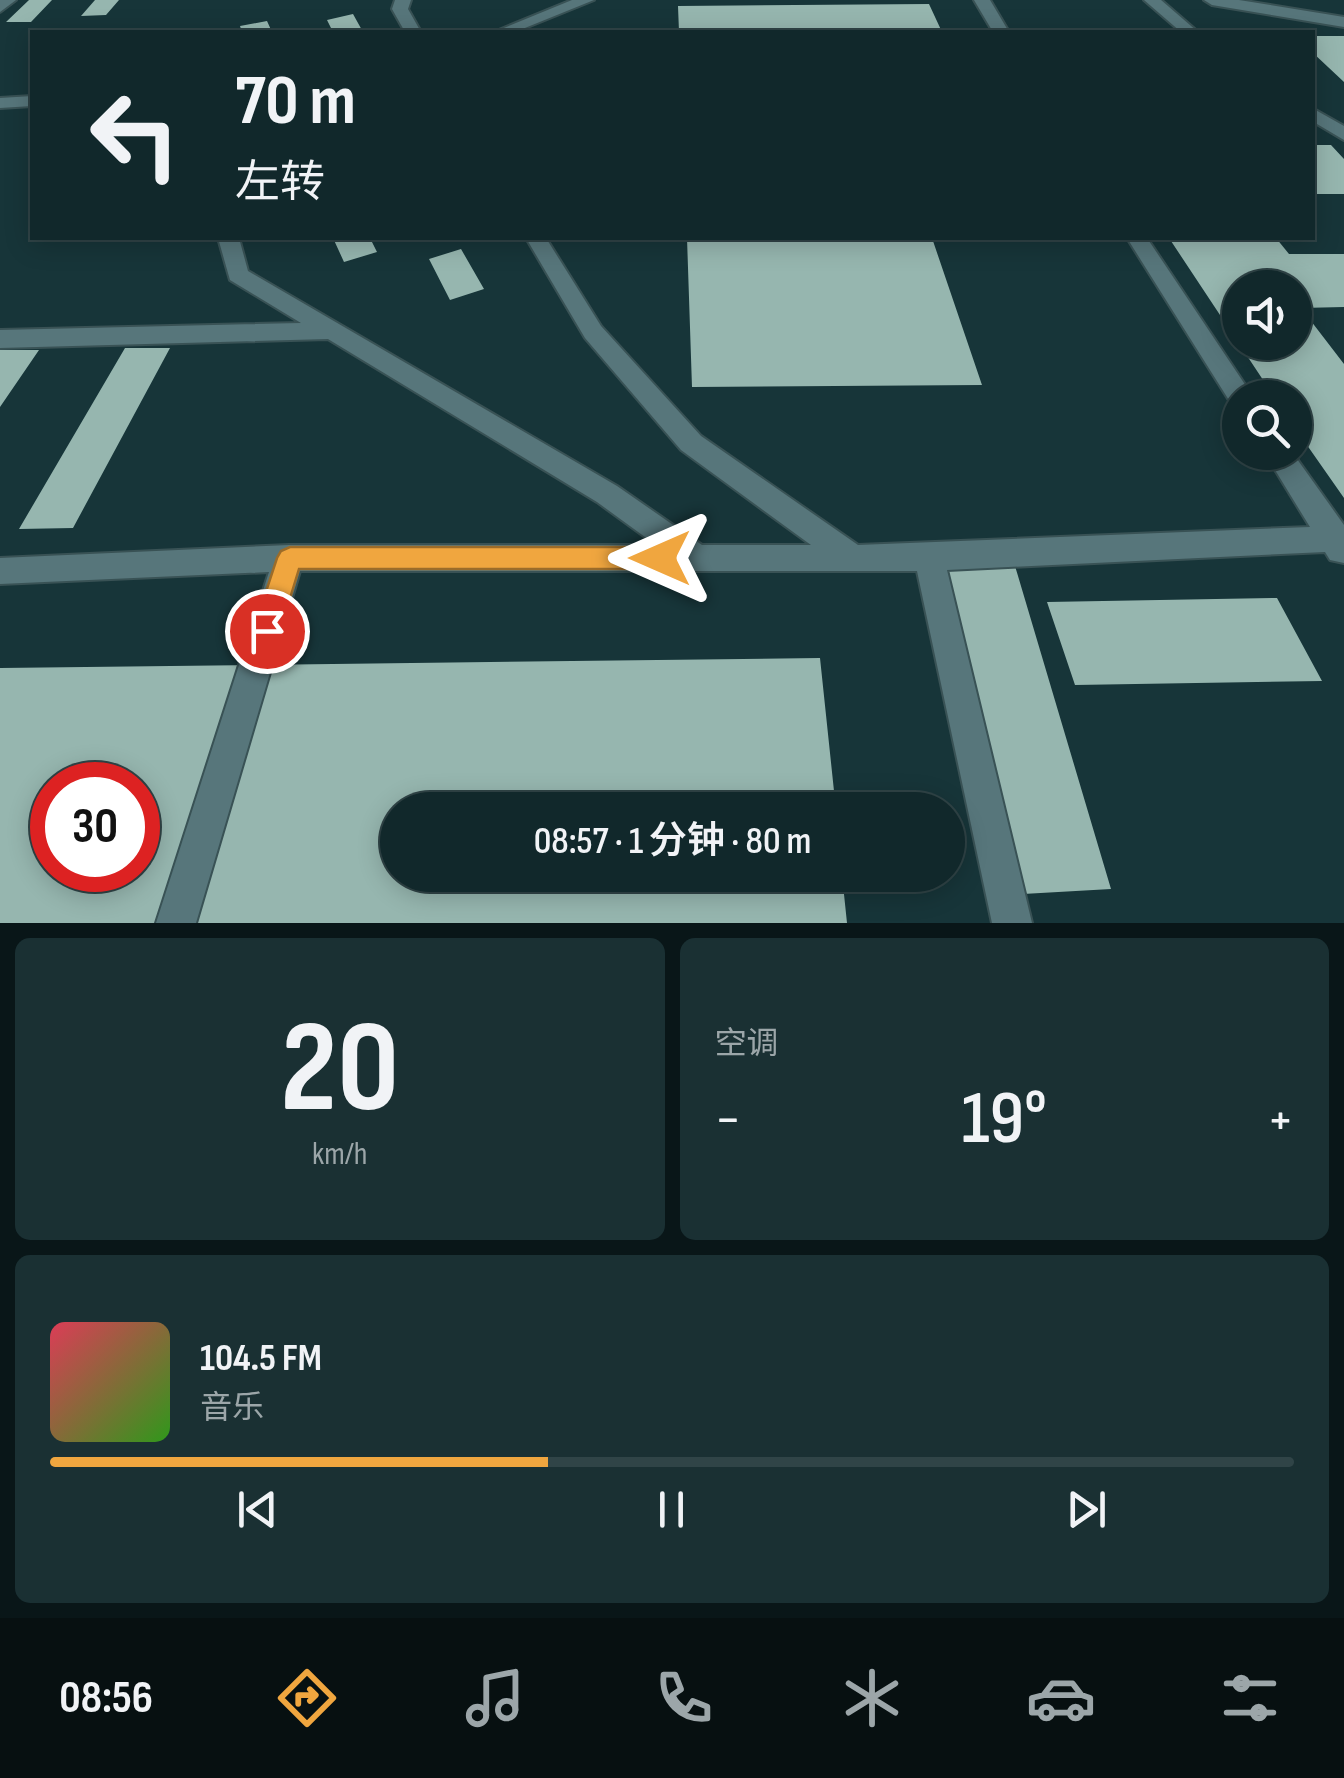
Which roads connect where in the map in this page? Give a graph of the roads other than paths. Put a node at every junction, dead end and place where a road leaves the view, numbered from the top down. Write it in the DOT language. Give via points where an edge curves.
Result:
graph roads {
  1 [pos="8,0"];
  2 [pos="403,0"];
  3 [pos="586,0"];
  4 [pos="982,0"];
  5 [pos="1152,0"];
  6 [pos="1212,0"];
  7 [pos="0,7"];
  8 [pos="1344,22"];
  9 [pos="412,30"];
  10 [pos="507,30"];
  11 [pos="1001,30"];
  12 [pos="1188,30"];
  13 [pos="30,101"];
  14 [pos="0,103"];
  15 [pos="1315,115"];
  16 [pos="1344,134"];
  17 [pos="229,240"];
  18 [pos="537,240"];
  19 [pos="1138,240"];
  20 [pos="331,331"];
  21 [pos="0,339"];
  22 [pos="1230,380"];
  23 [pos="1289,470"];
  24 [pos="1340,544"];
  25 [pos="290,558"];
  26 [pos="697,558"];
  27 [pos="854,558"];
  28 [pos="929,558"];
  29 [pos="0,571"];
  30 [pos="176,923"];
  31 [pos="1012,923"];
  1 -- 7 [label="street"];
  2 -- 9 [label="street" via="400,9"];
  3 -- 10 [label="street"];
  4 -- 11 [label="street"];
  5 -- 12 [label="street"];
  6 -- 8 [label="street"];
  13 -- 14 [label="street"];
  15 -- 16 [label="street"];
  17 -- 20 [label="street" via="238,275"];
  18 -- 27 [label="street" via="593,332 691,444"];
  19 -- 22 [label="street"];
  20 -- 21 [label="street"];
  20 -- 26 [label="street" via="606,494"];
  23 -- 24 [label="street"];
  24 -- 28 [label="street"];
  25 -- 26 [label="street"];
  25 -- 29 [label="street"];
  25 -- 30 [label="street"];
  26 -- 27 [label="street"];
  27 -- 28 [label="street"];
  28 -- 31 [label="street"];
}
